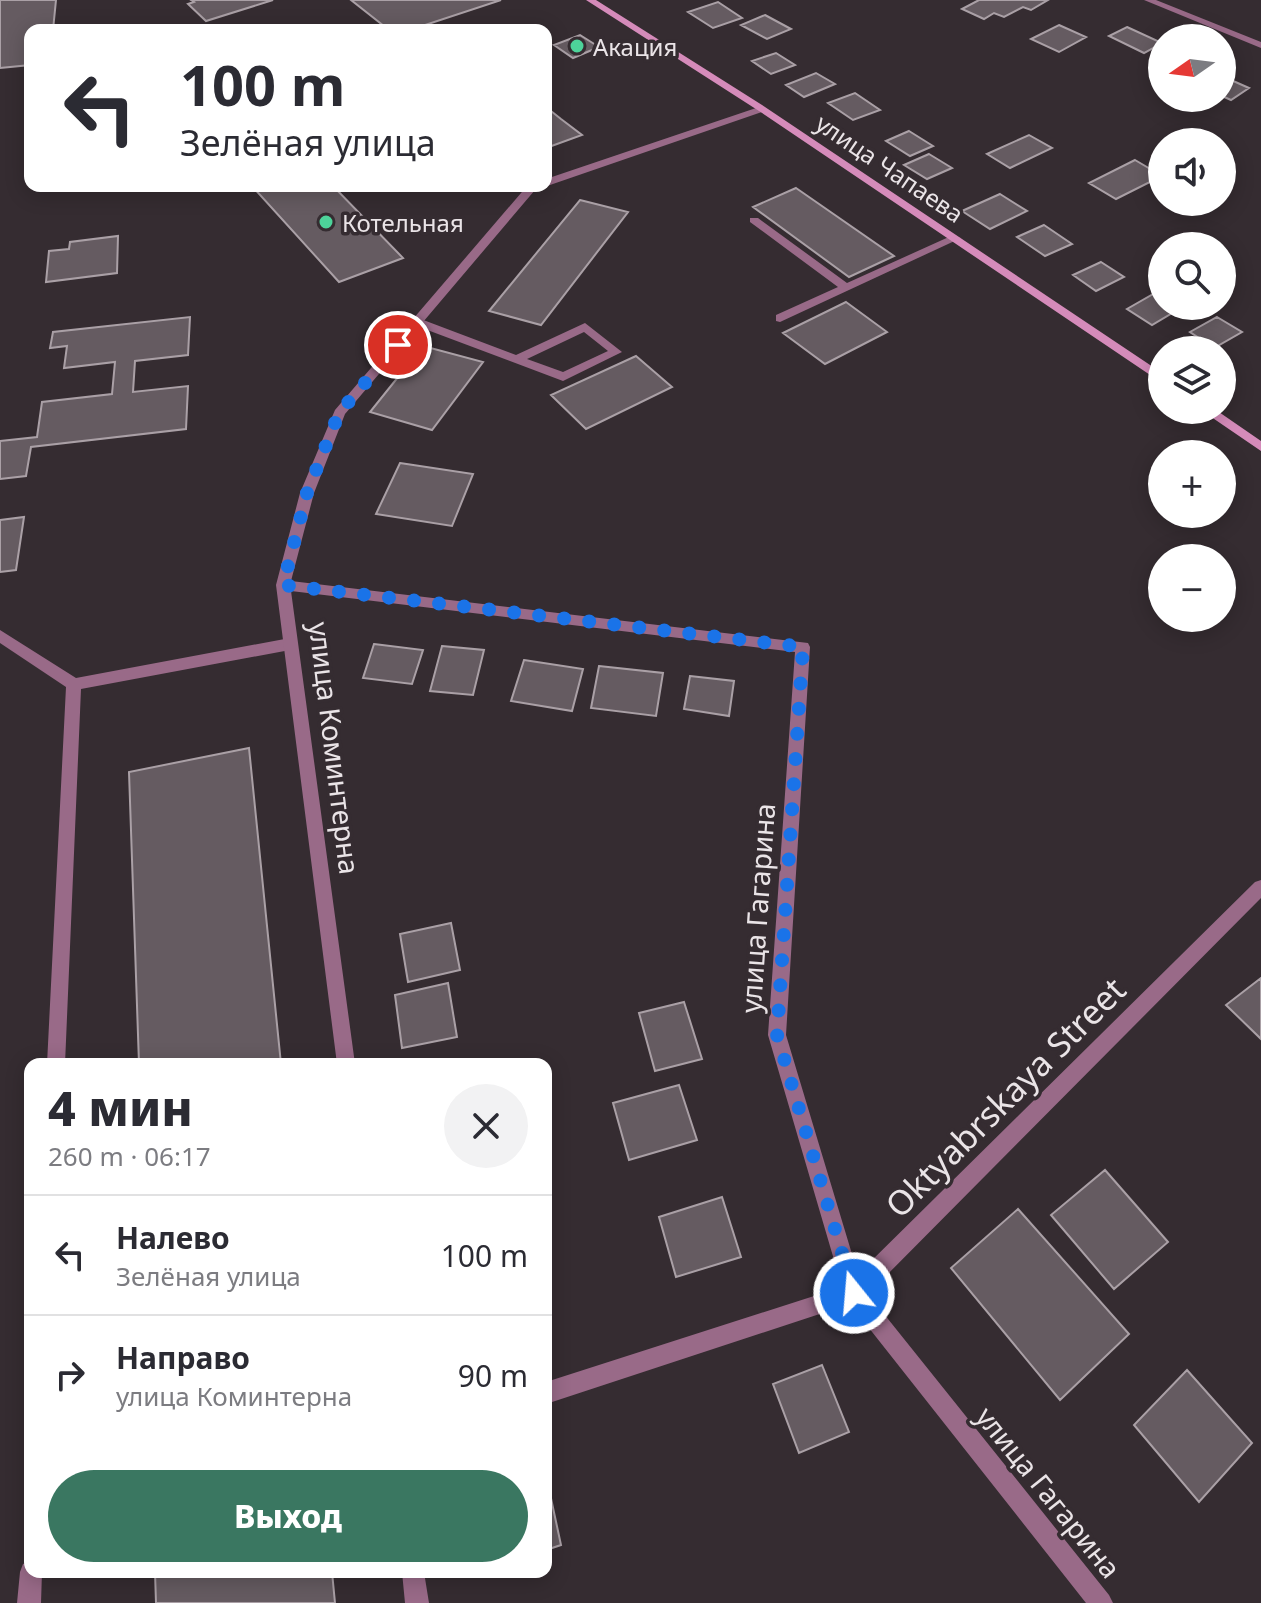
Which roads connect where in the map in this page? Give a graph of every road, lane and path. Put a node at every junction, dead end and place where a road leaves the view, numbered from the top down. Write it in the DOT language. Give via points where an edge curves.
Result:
graph roads {
  1 [pos="590,0"];
  2 [pos="1148,0"];
  3 [pos="1261,45"];
  4 [pos="762,109"];
  5 [pos="552,181"];
  6 [pos="528,192"];
  7 [pos="754,220"];
  8 [pos="955,238"];
  9 [pos="845,287"];
  10 [pos="780,318"];
  11 [pos="418,322"];
  12 [pos="519,358"];
  13 [pos="1148,369"];
  14 [pos="1227,424"];
  15 [pos="1261,447"];
  16 [pos="283,585"];
  17 [pos="0,636"];
  18 [pos="290,644"];
  19 [pos="74,684"];
  20 [pos="1261,887"];
  21 [pos="56,1058"];
  22 [pos="345,1058"];
  23 [pos="854,1293"];
  24 [pos="552,1391"];
  25 [pos="31,1578"];
  26 [pos="414,1578"];
  27 [pos="29,1603"];
  28 [pos="417,1603"];
  29 [pos="1101,1603"];
  1 -- 4 [label="main road, улица Чапаева"];
  2 -- 3 [label="street"];
  4 -- 5 [label="street"];
  4 -- 8 [label="main road, улица Чапаева"];
  6 -- 11 [label="street, улица Коминтерна"];
  7 -- 9 [label="street"];
  8 -- 9 [label="street"];
  8 -- 13 [label="main road, улица Чапаева"];
  9 -- 10 [label="street"];
  11 -- 12 [label="street"];
  11 -- 16 [label="street, улица Коминтерна" via="339,413 307,493"];
  12 -- 12 [label="street" via="563,377 616,352 585,327"];
  14 -- 15 [label="main road"];
  16 -- 18 [label="street, улица Коминтерна"];
  16 -- 23 [label="street, улица Гагарина" via="803,647 777,1035"];
  17 -- 19 [label="street"];
  18 -- 19 [label="street"];
  18 -- 22 [label="street, улица Коминтерна"];
  19 -- 21 [label="street"];
  20 -- 23 [label="street, Oktyabrskaya Street"];
  23 -- 24 [label="street, Oktyabrskaya Street"];
  23 -- 29 [label="street, улица Гагарина"];
  25 -- 27 [label="street"];
  26 -- 28 [label="street"];
}
